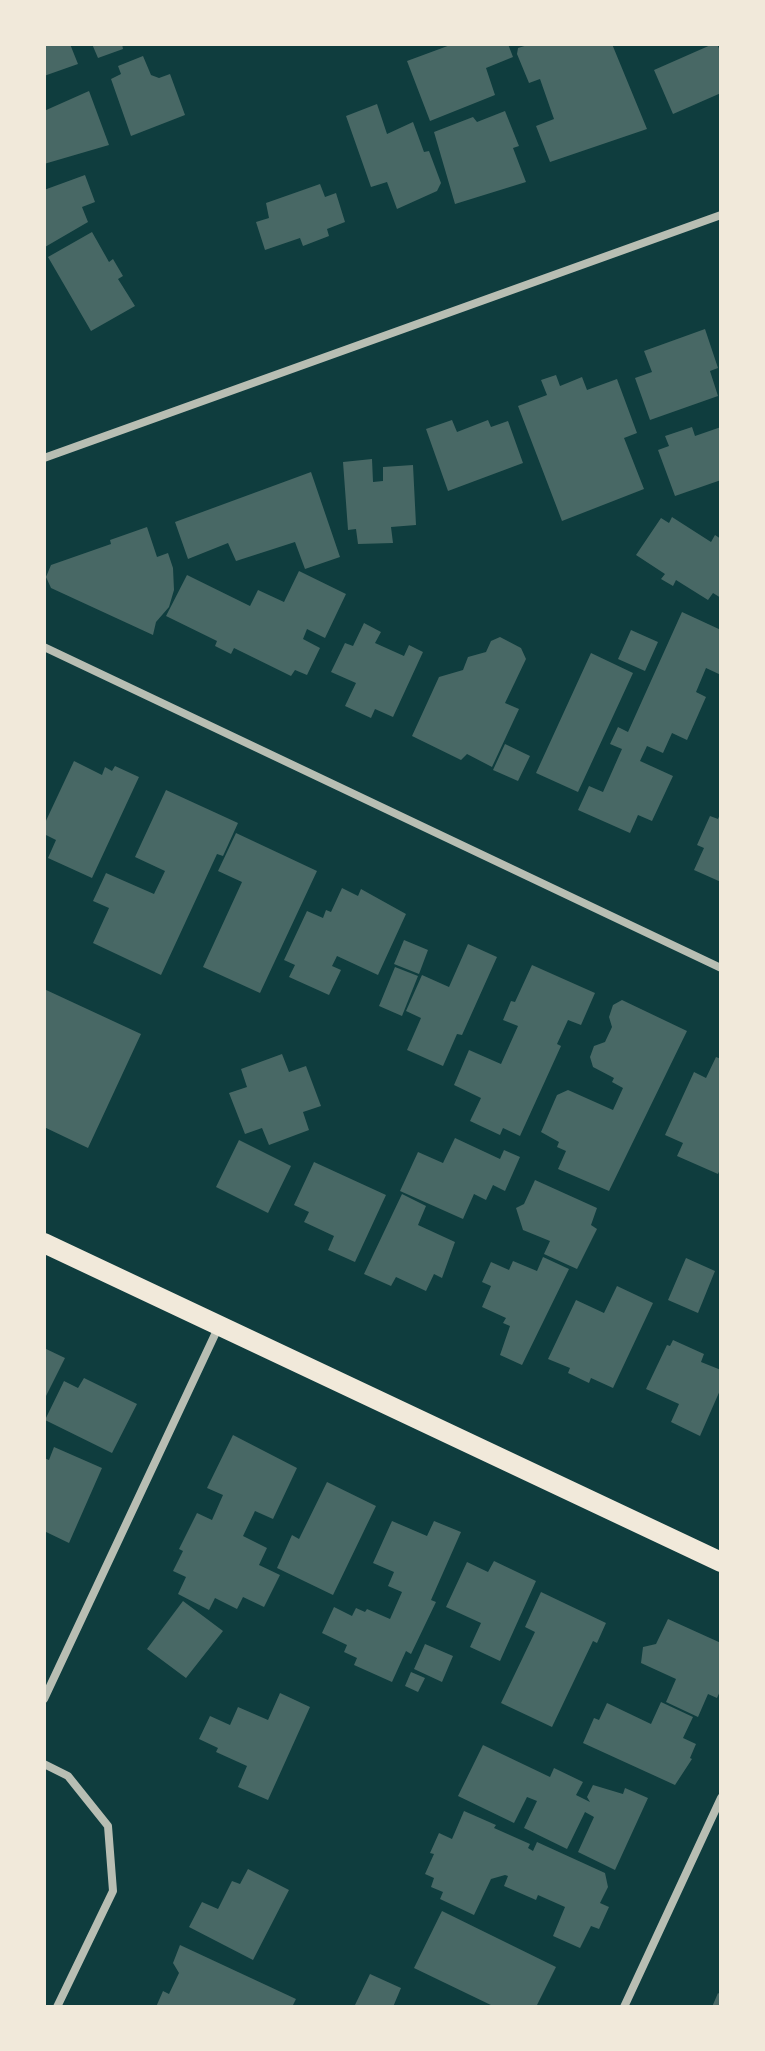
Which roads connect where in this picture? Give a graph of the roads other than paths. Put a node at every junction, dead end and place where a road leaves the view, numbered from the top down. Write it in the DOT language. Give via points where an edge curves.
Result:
graph roads {
  1 [pos="721,215"];
  2 [pos="44,458"];
  3 [pos="44,647"];
  4 [pos="721,968"];
  5 [pos="45,1243"];
  6 [pos="218,1328"];
  7 [pos="721,1562"];
  8 [pos="44,1699"];
  9 [pos="44,1764"];
  10 [pos="721,1798"];
  11 [pos="57,2007"];
  12 [pos="624,2007"];
  1 -- 2 [label="street"];
  3 -- 4 [label="street"];
  5 -- 6 [label="main road"];
  6 -- 7 [label="main road"];
  6 -- 8 [label="street"];
  9 -- 11 [label="street" via="68,1776 108,1826 113,1891"];
  10 -- 12 [label="street"];
}
